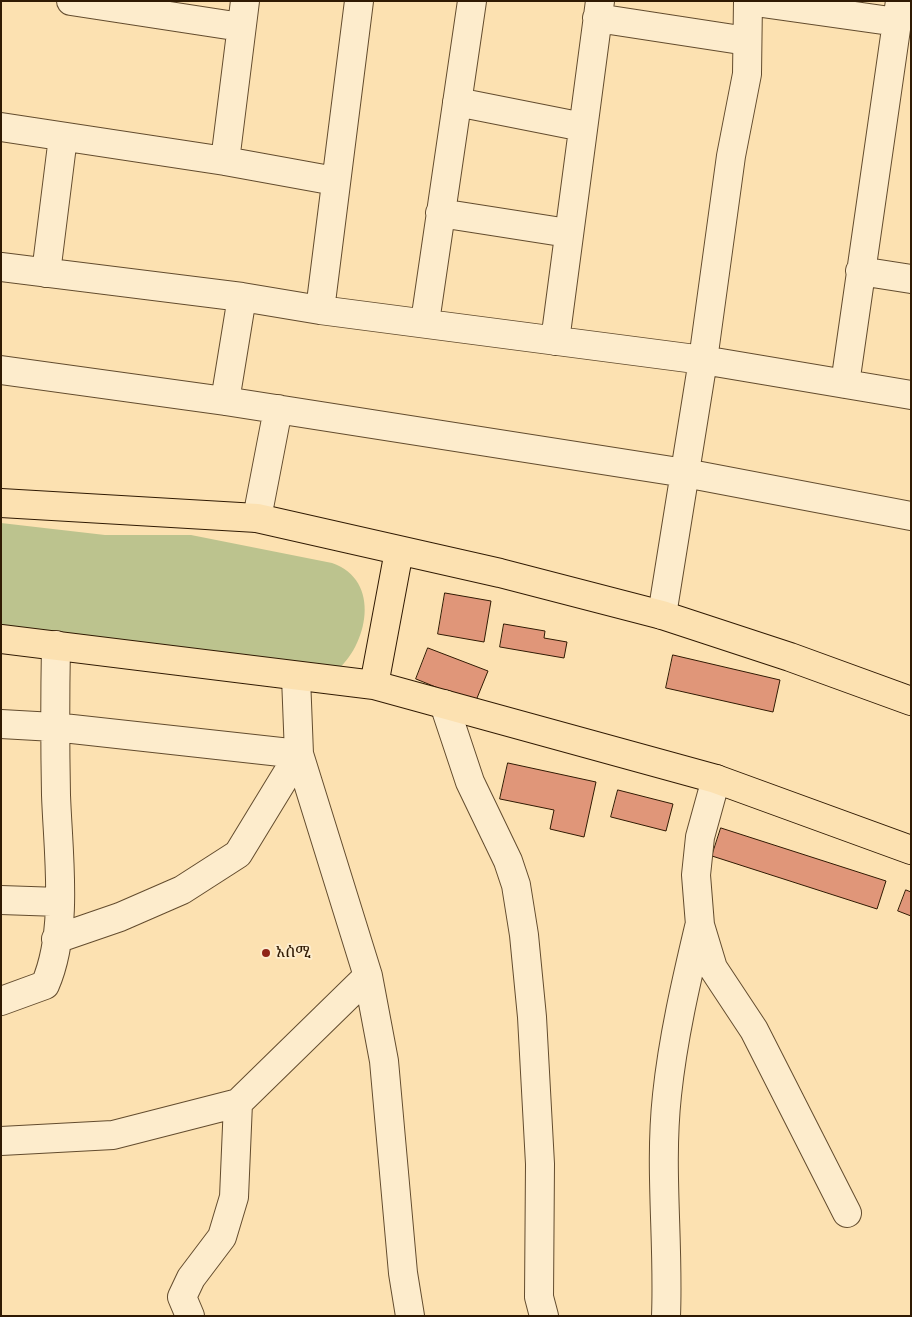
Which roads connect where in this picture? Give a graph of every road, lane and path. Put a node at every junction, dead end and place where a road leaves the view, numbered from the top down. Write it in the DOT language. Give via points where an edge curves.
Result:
graph roads {
  1 [pos="71,1"];
  2 [pos="359,1"];
  3 [pos="472,1"];
  4 [pos="748,1"];
  5 [pos="598,10"];
  6 [pos="898,12"];
  7 [pos="243,14"];
  8 [pos="747,41"];
  9 [pos="457,102"];
  10 [pos="1,127"];
  11 [pos="583,127"];
  12 [pos="63,137"];
  13 [pos="225,161"];
  14 [pos="334,181"];
  15 [pos="440,213"];
  16 [pos="568,233"];
  17 [pos="1,267"];
  18 [pos="860,271"];
  19 [pos="46,273"];
  20 [pos="911,280"];
  21 [pos="242,297"];
  22 [pos="320,310"];
  23 [pos="425,322"];
  24 [pos="555,341"];
  25 [pos="703,360"];
  26 [pos="1,370"];
  27 [pos="845,384"];
  28 [pos="911,395"];
  29 [pos="225,401"];
  30 [pos="278,410"];
  31 [pos="685,473"];
  32 [pos="1,503"];
  33 [pos="911,516"];
  34 [pos="257,518"];
  35 [pos="399,551"];
  36 [pos="662,615"];
  37 [pos="1,639"];
  38 [pos="56,646"];
  39 [pos="296,676"];
  40 [pos="374,685"];
  41 [pos="911,701"];
  42 [pos="444,704"];
  43 [pos="1,724"];
  44 [pos="54,727"];
  45 [pos="299,754"];
  46 [pos="716,779"];
  47 [pos="911,850"];
  48 [pos="1,900"];
  49 [pos="59,902"];
  50 [pos="700,925"];
  51 [pos="56,939"];
  52 [pos="368,976"];
  53 [pos="1,1001"];
  54 [pos="238,1103"];
  55 [pos="1,1141"];
  56 [pos="847,1214"];
  57 [pos="190,1316"];
  58 [pos="410,1316"];
  59 [pos="544,1316"];
  60 [pos="666,1316"];
  1 -- 7 [label="street"];
  2 -- 14 [label="street"];
  3 -- 9 [label="street"];
  4 -- 6 [label="street"];
  4 -- 8 [label="street"];
  5 -- 8 [label="street"];
  5 -- 11 [label="street"];
  6 -- 18 [label="street"];
  7 -- 13 [label="street"];
  8 -- 25 [label="street" via="747,74 731,156"];
  9 -- 11 [label="street"];
  9 -- 15 [label="street"];
  10 -- 12 [label="street"];
  11 -- 16 [label="street"];
  12 -- 13 [label="street"];
  12 -- 19 [label="street"];
  13 -- 14 [label="street"];
  14 -- 22 [label="street"];
  15 -- 16 [label="street"];
  15 -- 23 [label="street"];
  16 -- 24 [label="street"];
  17 -- 19 [label="street"];
  18 -- 20 [label="street"];
  18 -- 27 [label="street"];
  19 -- 21 [label="street"];
  21 -- 22 [label="street"];
  21 -- 29 [label="street"];
  22 -- 23 [label="street"];
  23 -- 24 [label="street"];
  24 -- 25 [label="street"];
  25 -- 27 [label="street"];
  25 -- 31 [label="street"];
  26 -- 29 [label="street"];
  27 -- 28 [label="street"];
  29 -- 30 [label="street"];
  30 -- 31 [label="street"];
  30 -- 34 [label="street"];
  31 -- 33 [label="street"];
  31 -- 36 [label="street"];
  32 -- 34 [label="highway"];
  34 -- 35 [label="highway"];
  35 -- 36 [label="highway" via="500,573"];
  35 -- 40 [label="highway"];
  36 -- 41 [label="highway"];
  37 -- 38 [label="highway"];
  38 -- 39 [label="highway"];
  38 -- 44 [label="street"];
  39 -- 40 [label="highway"];
  39 -- 45 [label="street"];
  40 -- 42 [label="highway"];
  42 -- 46 [label="highway"];
  42 -- 59 [label="street" via="470,782 508,861 518,895 532,1017 540,1164 539,1297"];
  43 -- 44 [label="street"];
  44 -- 45 [label="street"];
  44 -- 49 [label="street"];
  45 -- 51 [label="street" via="238,854 182,890 120,917"];
  45 -- 52 [label="street"];
  46 -- 47 [label="highway"];
  46 -- 50 [label="street" via="700,837 696,875"];
  48 -- 49 [label="street"];
  49 -- 51 [label="street"];
  50 -- 56 [label="street" via="713,968 754,1030"];
  50 -- 60 [label="street" via="680,1010 667,1096 663,1201"];
  51 -- 53 [label="street" via="52,969 45,985"];
  52 -- 54 [label="street"];
  52 -- 58 [label="street" via="384,1061 403,1273"];
  54 -- 55 [label="street" via="113,1135"];
  54 -- 57 [label="street" via="234,1197 222,1237 191,1278 182,1296"];
}
